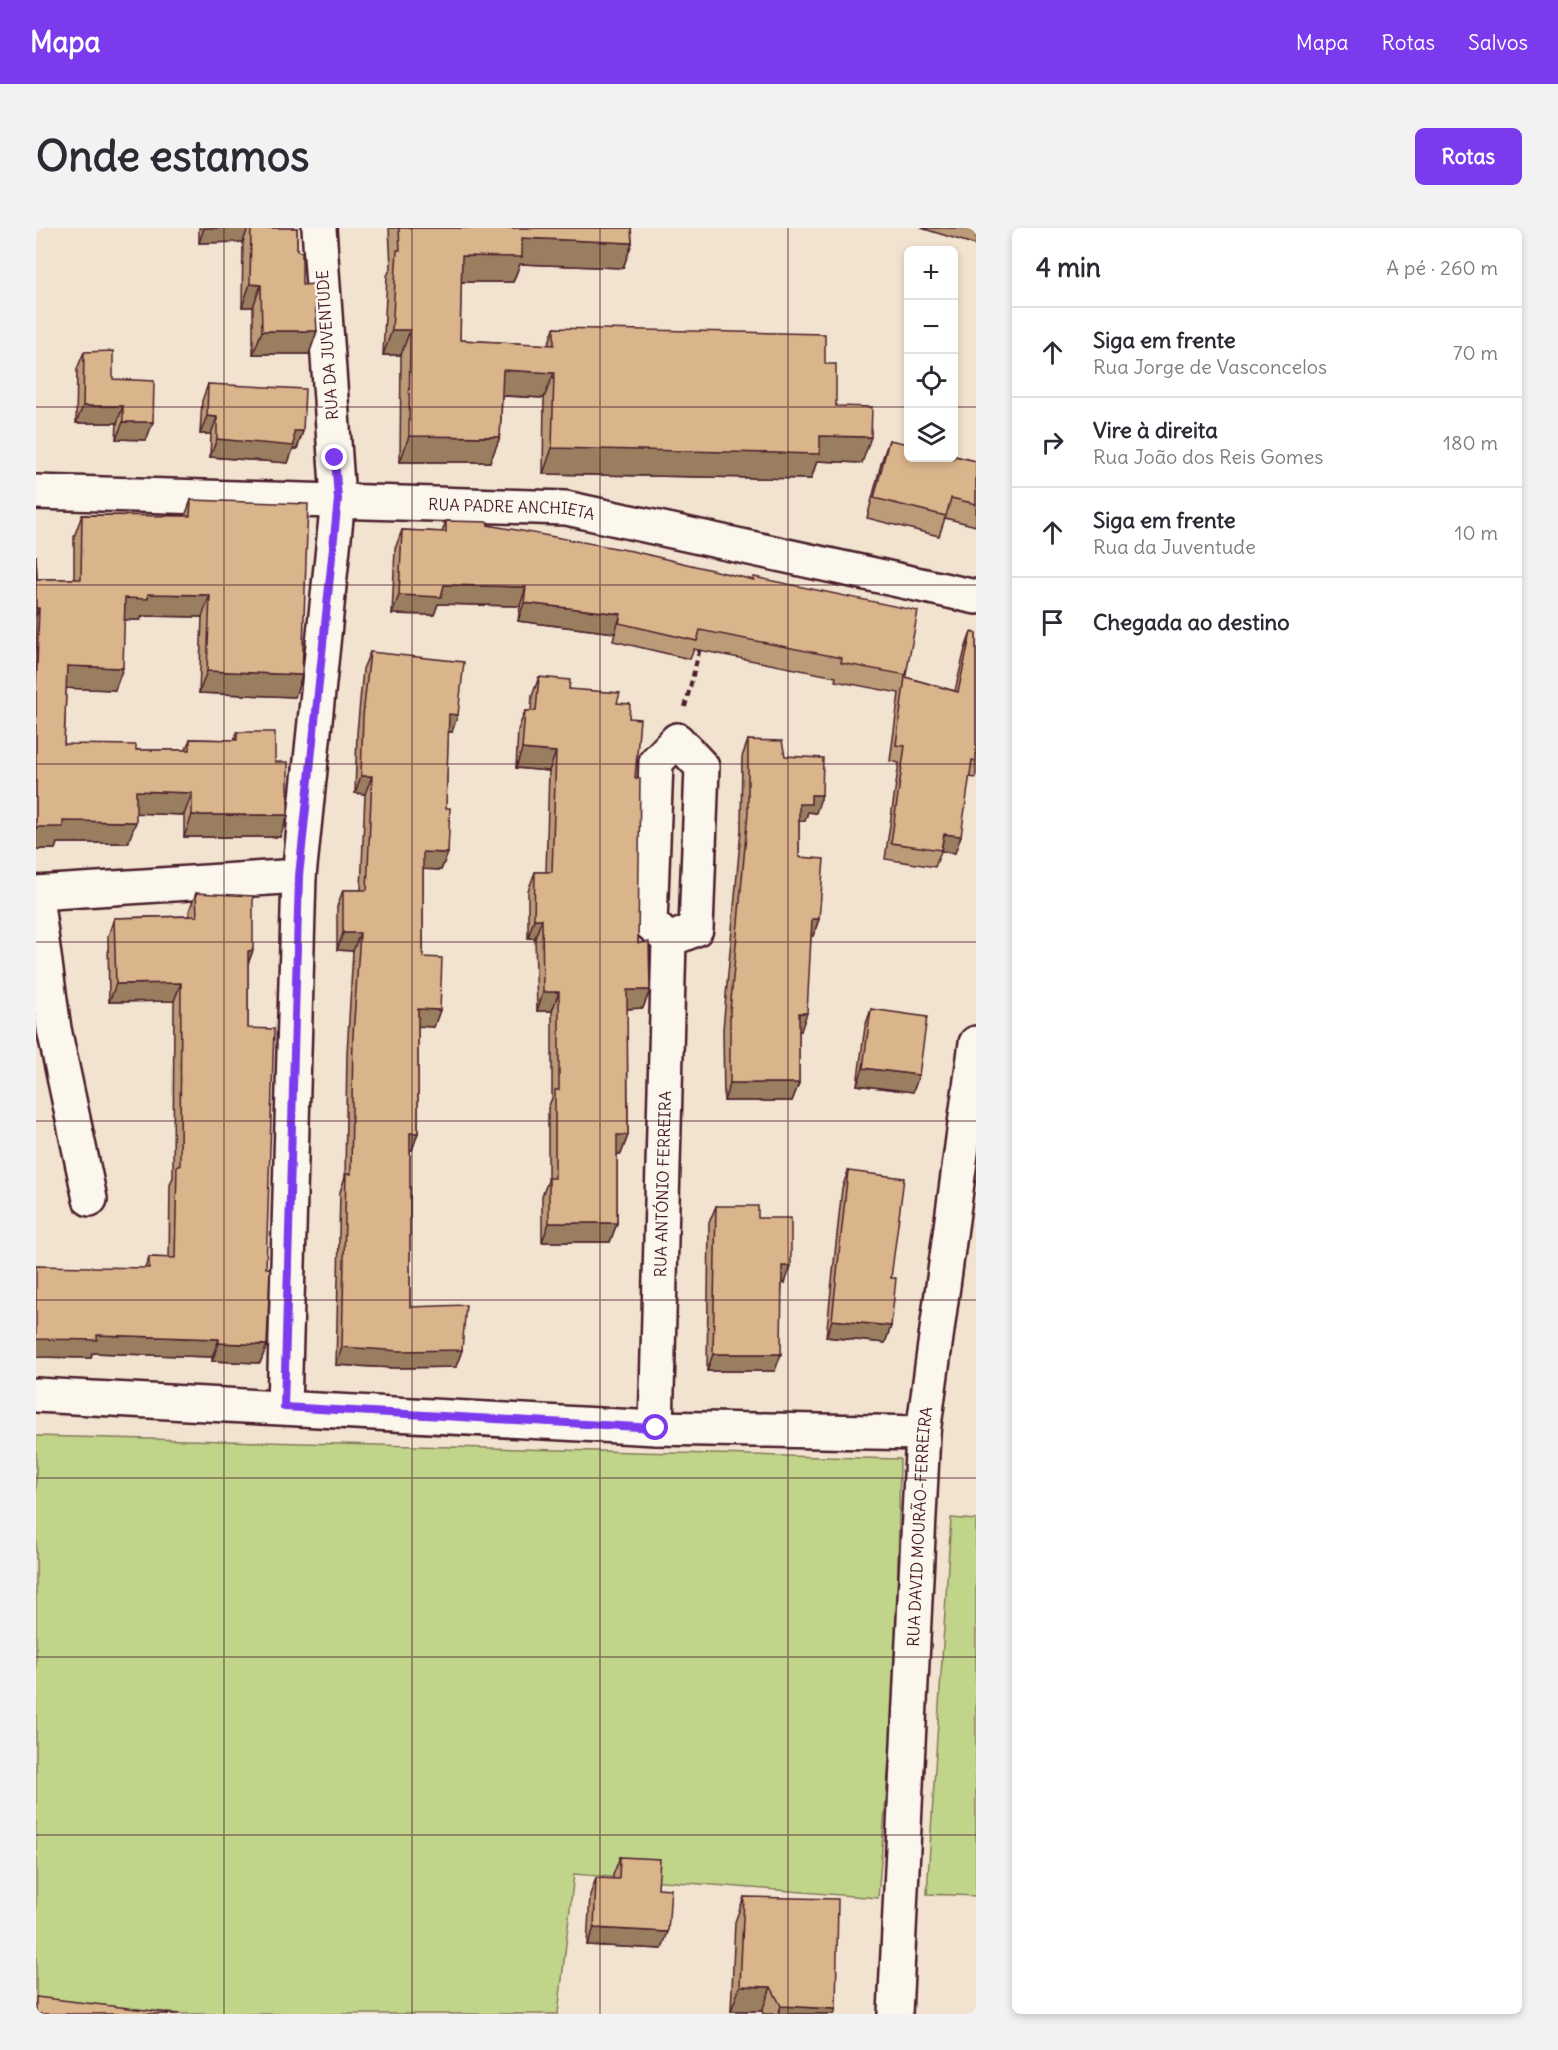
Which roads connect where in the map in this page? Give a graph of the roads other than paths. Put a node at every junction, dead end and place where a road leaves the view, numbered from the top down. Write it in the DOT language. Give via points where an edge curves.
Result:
graph roads {
  1 [pos="319,228"];
  2 [pos="36,492"];
  3 [pos="338,499"];
  4 [pos="976,597"];
  5 [pos="299,876"];
  6 [pos="36,895"];
  7 [pos="669,940"];
  8 [pos="976,1043"];
  9 [pos="90,1199"];
  10 [pos="36,1395"];
  11 [pos="284,1407"];
  12 [pos="656,1428"];
  13 [pos="923,1432"];
  14 [pos="895,2014"];
  1 -- 3 [label="street, RUA DA JUVENTUDE"];
  2 -- 3 [label="street, RUA PADRE ANCHIETA"];
  3 -- 4 [label="street, RUA PADRE ANCHIETA" via="566,508"];
  3 -- 5 [label="street, RUA DA JUVENTUDE"];
  5 -- 6 [label="street"];
  5 -- 11 [label="street, RUA DA JUVENTUDE"];
  6 -- 9 [label="street" via="54,1029"];
  7 -- 7 [label="street" via="650,923 656,762 677,740 702,766 696,929"];
  7 -- 12 [label="street, RUA ANTÓNIO FERREIRA"];
  8 -- 13 [label="street, RUA DAVID MOURÃO-FERREIRA"];
  10 -- 11 [label="street"];
  11 -- 12 [label="street"];
  12 -- 13 [label="street"];
  13 -- 14 [label="street, RUA DAVID MOURÃO-FERREIRA"];
}
